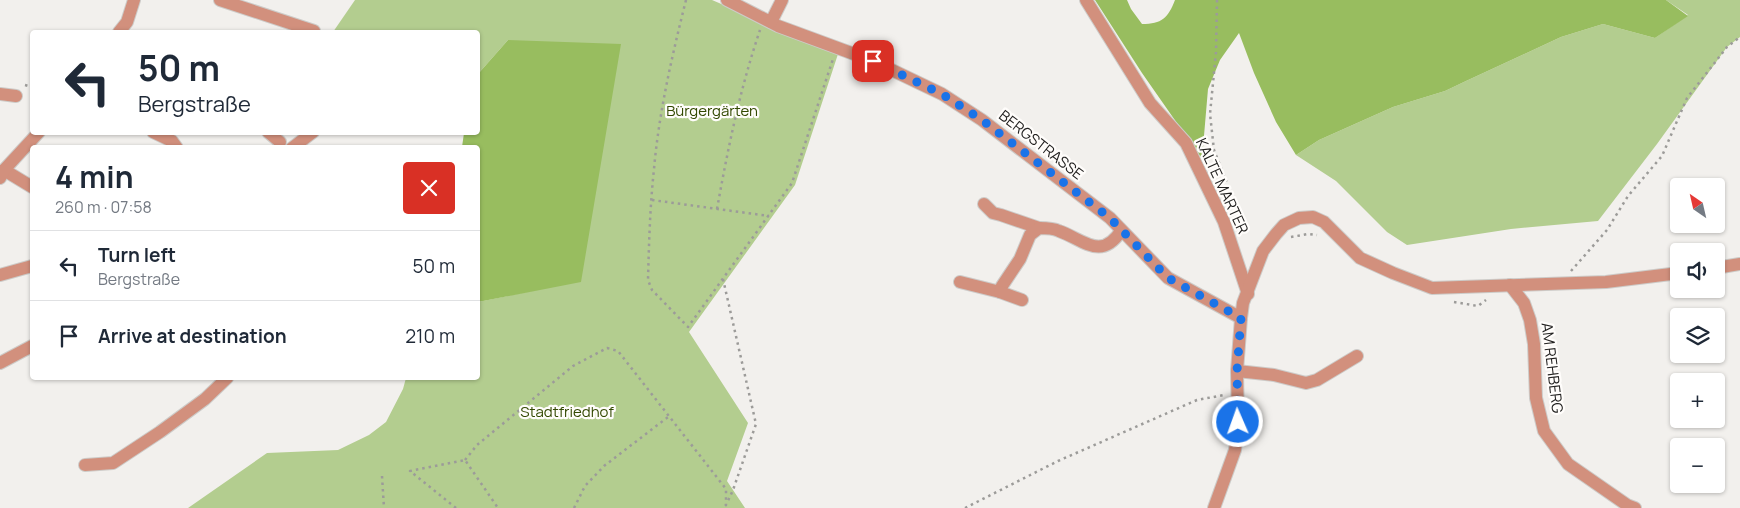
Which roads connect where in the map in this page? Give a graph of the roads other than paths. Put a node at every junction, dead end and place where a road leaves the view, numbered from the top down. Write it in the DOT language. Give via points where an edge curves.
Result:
graph roads {
  1 [pos="134,0"];
  2 [pos="220,0"];
  3 [pos="727,0"];
  4 [pos="782,0"];
  5 [pos="1086,0"];
  6 [pos="768,20"];
  7 [pos="121,30"];
  8 [pos="311,30"];
  9 [pos="0,94"];
  10 [pos="16,96"];
  11 [pos="36,135"];
  12 [pos="159,135"];
  13 [pos="309,135"];
  14 [pos="175,145"];
  15 [pos="296,145"];
  16 [pos="2,174"];
  17 [pos="30,186"];
  18 [pos="984,204"];
  19 [pos="1039,228"];
  20 [pos="1121,231"];
  21 [pos="1740,264"];
  22 [pos="1725,266"];
  23 [pos="30,267"];
  24 [pos="1670,273"];
  25 [pos="0,275"];
  26 [pos="960,282"];
  27 [pos="1510,285"];
  28 [pos="1000,292"];
  29 [pos="1245,299"];
  30 [pos="1022,300"];
  31 [pos="1241,318"];
  32 [pos="30,347"];
  33 [pos="1357,356"];
  34 [pos="0,363"];
  35 [pos="1237,371"];
  36 [pos="225,380"];
  37 [pos="85,465"];
  38 [pos="1214,508"];
  39 [pos="1634,508"];
  1 -- 7 [label="street" via="127,22"];
  2 -- 8 [label="street"];
  3 -- 6 [label="street, BERGSTRASSE"];
  4 -- 6 [label="street"];
  5 -- 29 [label="street, KALTE MARTER" via="1150,103 1186,142 1224,222"];
  6 -- 20 [label="street, BERGSTRASSE" via="873,61 950,99 1110,218"];
  9 -- 10 [label="street"];
  11 -- 16 [label="street"];
  12 -- 14 [label="street"];
  13 -- 15 [label="street"];
  16 -- 17 [label="street"];
  18 -- 19 [label="street" via="993,214"];
  19 -- 20 [label="street" via="1059,230 1101,247 1115,241"];
  19 -- 28 [label="street" via="1030,234 1020,259"];
  20 -- 31 [label="street, BERGSTRASSE" via="1168,278"];
  21 -- 22 [label="street"];
  23 -- 25 [label="street"];
  24 -- 27 [label="street" via="1606,282"];
  26 -- 28 [label="street"];
  27 -- 29 [label="street" via="1432,288 1360,258 1324,222 1313,216 1284,225 1276,234 1263,251"];
  27 -- 39 [label="street, AM REHBERG" via="1524,303 1530,320 1536,398 1544,431 1568,464"];
  28 -- 30 [label="street"];
  29 -- 31 [label="street"];
  31 -- 35 [label="street"];
  32 -- 34 [label="street"];
  33 -- 35 [label="street" via="1306,383"];
  35 -- 38 [label="street" via="1236,450"];
  36 -- 37 [label="street" via="205,399 113,463"];
}
